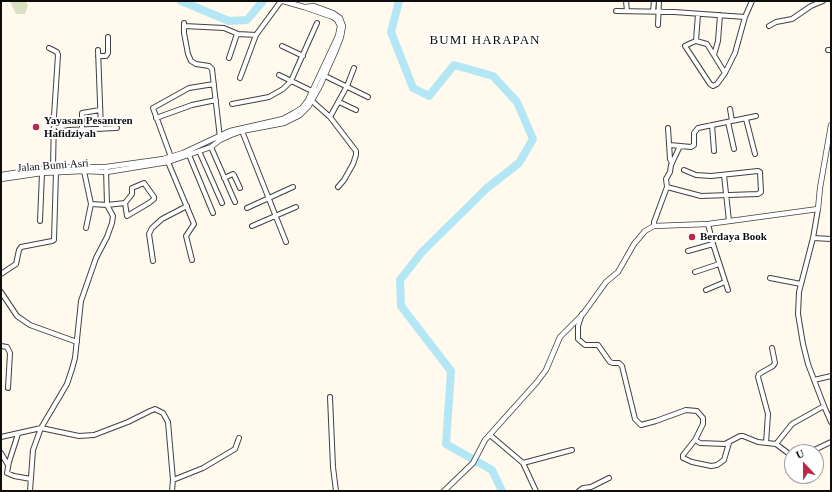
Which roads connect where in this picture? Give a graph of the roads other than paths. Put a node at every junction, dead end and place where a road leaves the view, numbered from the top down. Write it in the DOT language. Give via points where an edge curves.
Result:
graph roads {
  1 [pos="282,1"];
  2 [pos="626,1"];
  3 [pos="654,1"];
  4 [pos="659,1"];
  5 [pos="752,1"];
  6 [pos="823,1"];
  7 [pos="616,11"];
  8 [pos="627,11"];
  9 [pos="653,11"];
  10 [pos="658,12"];
  11 [pos="698,14"];
  12 [pos="720,15"];
  13 [pos="745,17"];
  14 [pos="317,23"];
  15 [pos="658,25"];
  16 [pos="769,26"];
  17 [pos="237,34"];
  18 [pos="256,35"];
  19 [pos="108,36"];
  20 [pos="696,41"];
  21 [pos="282,46"];
  22 [pos="49,48"];
  23 [pos="98,50"];
  24 [pos="714,55"];
  25 [pos="98,56"];
  26 [pos="303,56"];
  27 [pos="228,58"];
  28 [pos="354,68"];
  29 [pos="725,73"];
  30 [pos="323,74"];
  31 [pos="279,75"];
  32 [pos="240,78"];
  33 [pos="291,81"];
  34 [pos="214,84"];
  35 [pos="347,86"];
  36 [pos="314,92"];
  37 [pos="368,96"];
  38 [pos="216,100"];
  39 [pos="312,101"];
  40 [pos="339,102"];
  41 [pos="232,104"];
  42 [pos="730,109"];
  43 [pos="100,110"];
  44 [pos="356,110"];
  45 [pos="756,116"];
  46 [pos="330,117"];
  47 [pos="156,118"];
  48 [pos="746,119"];
  49 [pos="283,121"];
  50 [pos="730,121"];
  51 [pos="712,125"];
  52 [pos="831,125"];
  53 [pos="117,128"];
  54 [pos="668,128"];
  55 [pos="101,129"];
  56 [pos="82,130"];
  57 [pos="242,131"];
  58 [pos="53,133"];
  59 [pos="220,137"];
  60 [pos="670,145"];
  61 [pos="680,146"];
  62 [pos="211,147"];
  63 [pos="734,149"];
  64 [pos="199,151"];
  65 [pos="714,151"];
  66 [pos="755,154"];
  67 [pos="189,155"];
  68 [pos="169,159"];
  69 [pos="672,163"];
  70 [pos="53,167"];
  71 [pos="106,170"];
  72 [pos="684,170"];
  73 [pos="56,172"];
  74 [pos="84,172"];
  75 [pos="42,173"];
  76 [pos="1,175"];
  77 [pos="724,175"];
  78 [pos="224,178"];
  79 [pos="1,179"];
  80 [pos="294,187"];
  81 [pos="338,187"];
  82 [pos="667,187"];
  83 [pos="240,188"];
  84 [pos="726,195"];
  85 [pos="268,198"];
  86 [pos="235,202"];
  87 [pos="125,203"];
  88 [pos="222,203"];
  89 [pos="91,204"];
  90 [pos="107,205"];
  91 [pos="187,206"];
  92 [pos="296,207"];
  93 [pos="247,208"];
  94 [pos="818,209"];
  95 [pos="213,213"];
  96 [pos="274,216"];
  97 [pos="40,221"];
  98 [pos="729,221"];
  99 [pos="708,224"];
  100 [pos="252,226"];
  101 [pos="654,226"];
  102 [pos="86,228"];
  103 [pos="813,238"];
  104 [pos="831,239"];
  105 [pos="286,242"];
  106 [pos="713,244"];
  107 [pos="688,251"];
  108 [pos="192,260"];
  109 [pos="153,261"];
  110 [pos="719,264"];
  111 [pos="695,272"];
  112 [pos="1,274"];
  113 [pos="770,278"];
  114 [pos="725,282"];
  115 [pos="801,284"];
  116 [pos="706,290"];
  117 [pos="728,290"];
  118 [pos="1,293"];
  119 [pos="582,314"];
  120 [pos="77,342"];
  121 [pos="1,346"];
  122 [pos="772,348"];
  123 [pos="831,376"];
  124 [pos="814,380"];
  125 [pos="8,388"];
  126 [pos="330,397"];
  127 [pos="824,406"];
  128 [pos="831,422"];
  129 [pos="41,428"];
  130 [pos="18,434"];
  131 [pos="490,435"];
  132 [pos="1,437"];
  133 [pos="239,438"];
  134 [pos="695,440"];
  135 [pos="729,443"];
  136 [pos="766,443"];
  137 [pos="776,444"];
  138 [pos="572,450"];
  139 [pos="784,450"];
  140 [pos="1,453"];
  141 [pos="523,464"];
  142 [pos="8,465"];
  143 [pos="609,478"];
  144 [pos="31,479"];
  145 [pos="173,480"];
  146 [pos="30,491"];
  147 [pos="172,491"];
  148 [pos="336,491"];
  149 [pos="444,491"];
  150 [pos="536,491"];
  151 [pos="579,491"];
  1 -- 18 [label="street"];
  1 -- 30 [label="street" via="333,17 341,26"];
  2 -- 8 [label="street"];
  3 -- 9 [label="street"];
  4 -- 10 [label="street"];
  5 -- 13 [label="street"];
  6 -- 16 [label="street" via="792,19"];
  7 -- 8 [label="street"];
  8 -- 9 [label="street"];
  9 -- 10 [label="street"];
  10 -- 11 [label="street"];
  10 -- 15 [label="street"];
  11 -- 12 [label="street"];
  11 -- 20 [label="street"];
  12 -- 13 [label="street"];
  12 -- 24 [label="street"];
  13 -- 29 [label="street" via="735,53"];
  14 -- 26 [label="street"];
  17 -- 18 [label="street"];
  17 -- 27 [label="street"];
  17 -- 34 [label="street" via="224,28 184,24 190,59 194,63 211,67"];
  18 -- 32 [label="street"];
  19 -- 25 [label="street" via="108,53 106,56"];
  20 -- 24 [label="street" via="707,44"];
  20 -- 29 [label="street" via="685,46 710,84 717,84"];
  21 -- 26 [label="street"];
  22 -- 58 [label="street" via="58,55"];
  23 -- 25 [label="street"];
  24 -- 29 [label="street"];
  25 -- 43 [label="street"];
  26 -- 33 [label="street"];
  28 -- 35 [label="street"];
  30 -- 35 [label="street"];
  30 -- 36 [label="street"];
  31 -- 33 [label="street"];
  33 -- 36 [label="street"];
  33 -- 41 [label="street" via="280,92 269,97"];
  34 -- 38 [label="street"];
  34 -- 47 [label="street" via="188,88 153,108"];
  35 -- 37 [label="street"];
  35 -- 40 [label="street"];
  36 -- 39 [label="street"];
  36 -- 49 [label="street" via="302,108"];
  38 -- 47 [label="street" via="192,105"];
  38 -- 59 [label="street"];
  39 -- 46 [label="street"];
  39 -- 49 [label="street" via="300,115"];
  40 -- 44 [label="street"];
  40 -- 46 [label="street"];
  42 -- 50 [label="street"];
  43 -- 55 [label="street"];
  43 -- 56 [label="street" via="82,112"];
  45 -- 48 [label="street"];
  46 -- 81 [label="street" via="356,153 354,164"];
  47 -- 68 [label="street"];
  48 -- 50 [label="street"];
  48 -- 66 [label="street"];
  49 -- 57 [label="street"];
  49 -- 59 [label="street" via="243,127"];
  50 -- 51 [label="street"];
  50 -- 63 [label="street"];
  51 -- 61 [label="street" via="695,130 693,146"];
  51 -- 65 [label="street"];
  52 -- 94 [label="street"];
  53 -- 55 [label="street"];
  54 -- 60 [label="street"];
  55 -- 56 [label="street"];
  56 -- 58 [label="street"];
  57 -- 59 [label="street"];
  57 -- 85 [label="street"];
  58 -- 70 [label="street"];
  59 -- 62 [label="street"];
  59 -- 68 [label="street"];
  60 -- 61 [label="street"];
  60 -- 69 [label="street"];
  61 -- 69 [label="street"];
  62 -- 64 [label="street"];
  62 -- 78 [label="street"];
  64 -- 67 [label="street"];
  64 -- 88 [label="street"];
  67 -- 68 [label="street"];
  67 -- 95 [label="street"];
  68 -- 71 [label="street"];
  68 -- 91 [label="street"];
  69 -- 82 [label="street" via="666,179"];
  70 -- 71 [label="street, Jalan Bumi Asri"];
  70 -- 76 [label="street, Jalan Bumi Asri"];
  71 -- 74 [label="street, Jalan Bumi Asri"];
  71 -- 90 [label="street"];
  72 -- 77 [label="street" via="696,175"];
  73 -- 74 [label="street, Jalan Bumi Asri"];
  73 -- 75 [label="street, Jalan Bumi Asri"];
  73 -- 112 [label="street" via="54,240 21,247 16,264"];
  74 -- 89 [label="street"];
  75 -- 79 [label="street, Jalan Bumi Asri"];
  75 -- 97 [label="street"];
  77 -- 84 [label="street"];
  77 -- 84 [label="street" via="760,172 760,193"];
  78 -- 83 [label="street" via="233,174"];
  78 -- 86 [label="street"];
  80 -- 85 [label="street"];
  82 -- 84 [label="street" via="701,196"];
  82 -- 101 [label="street"];
  84 -- 98 [label="street"];
  85 -- 93 [label="street"];
  85 -- 96 [label="street"];
  87 -- 87 [label="street" via="127,216 149,203 154,197 143,184 132,188 132,194"];
  87 -- 90 [label="street"];
  89 -- 90 [label="street"];
  89 -- 102 [label="street"];
  90 -- 120 [label="street" via="113,216 112,223 83,294"];
  91 -- 108 [label="street" via="194,224 186,236"];
  91 -- 109 [label="street" via="162,219 152,228 149,234"];
  92 -- 96 [label="street"];
  94 -- 98 [label="street"];
  94 -- 103 [label="street"];
  96 -- 100 [label="street"];
  96 -- 105 [label="street"];
  98 -- 99 [label="street"];
  99 -- 101 [label="street"];
  99 -- 106 [label="street"];
  101 -- 119 [label="street" via="640,235 618,272 606,282"];
  103 -- 104 [label="street"];
  103 -- 115 [label="street"];
  106 -- 107 [label="street"];
  106 -- 110 [label="street"];
  110 -- 111 [label="street"];
  110 -- 114 [label="street"];
  113 -- 115 [label="street"];
  114 -- 116 [label="street"];
  114 -- 117 [label="street"];
  115 -- 124 [label="street" via="798,298 799,325"];
  118 -- 120 [label="street" via="17,316 30,325"];
  119 -- 131 [label="street" via="560,337 543,375"];
  119 -- 134 [label="street" via="578,326 578,339 585,345 598,345 610,362 622,366 635,419 641,424 686,410 697,411 703,418 703,424"];
  120 -- 129 [label="street" via="74,364 67,384"];
  121 -- 125 [label="street" via="7,347 10,353"];
  122 -- 136 [label="street" via="775,363 758,377 768,414"];
  123 -- 124 [label="street"];
  124 -- 127 [label="street"];
  126 -- 148 [label="street"];
  127 -- 128 [label="street"];
  127 -- 137 [label="street" via="792,424"];
  129 -- 130 [label="street"];
  129 -- 144 [label="street" via="33,450"];
  129 -- 145 [label="street" via="79,436 94,435 155,409 163,413 168,422"];
  130 -- 132 [label="street"];
  130 -- 142 [label="street"];
  131 -- 141 [label="street"];
  131 -- 149 [label="street" via="473,463"];
  133 -- 145 [label="street" via="235,449 203,468"];
  134 -- 135 [label="street" via="719,445"];
  134 -- 135 [label="street" via="682,458 711,466 724,460"];
  135 -- 136 [label="street" via="740,436"];
  136 -- 137 [label="street"];
  137 -- 139 [label="street"];
  138 -- 141 [label="street"];
  140 -- 142 [label="street"];
  141 -- 150 [label="street"];
  142 -- 144 [label="street" via="9,475"];
  143 -- 151 [label="street" via="591,488"];
  144 -- 146 [label="street"];
  145 -- 147 [label="street"];
}
